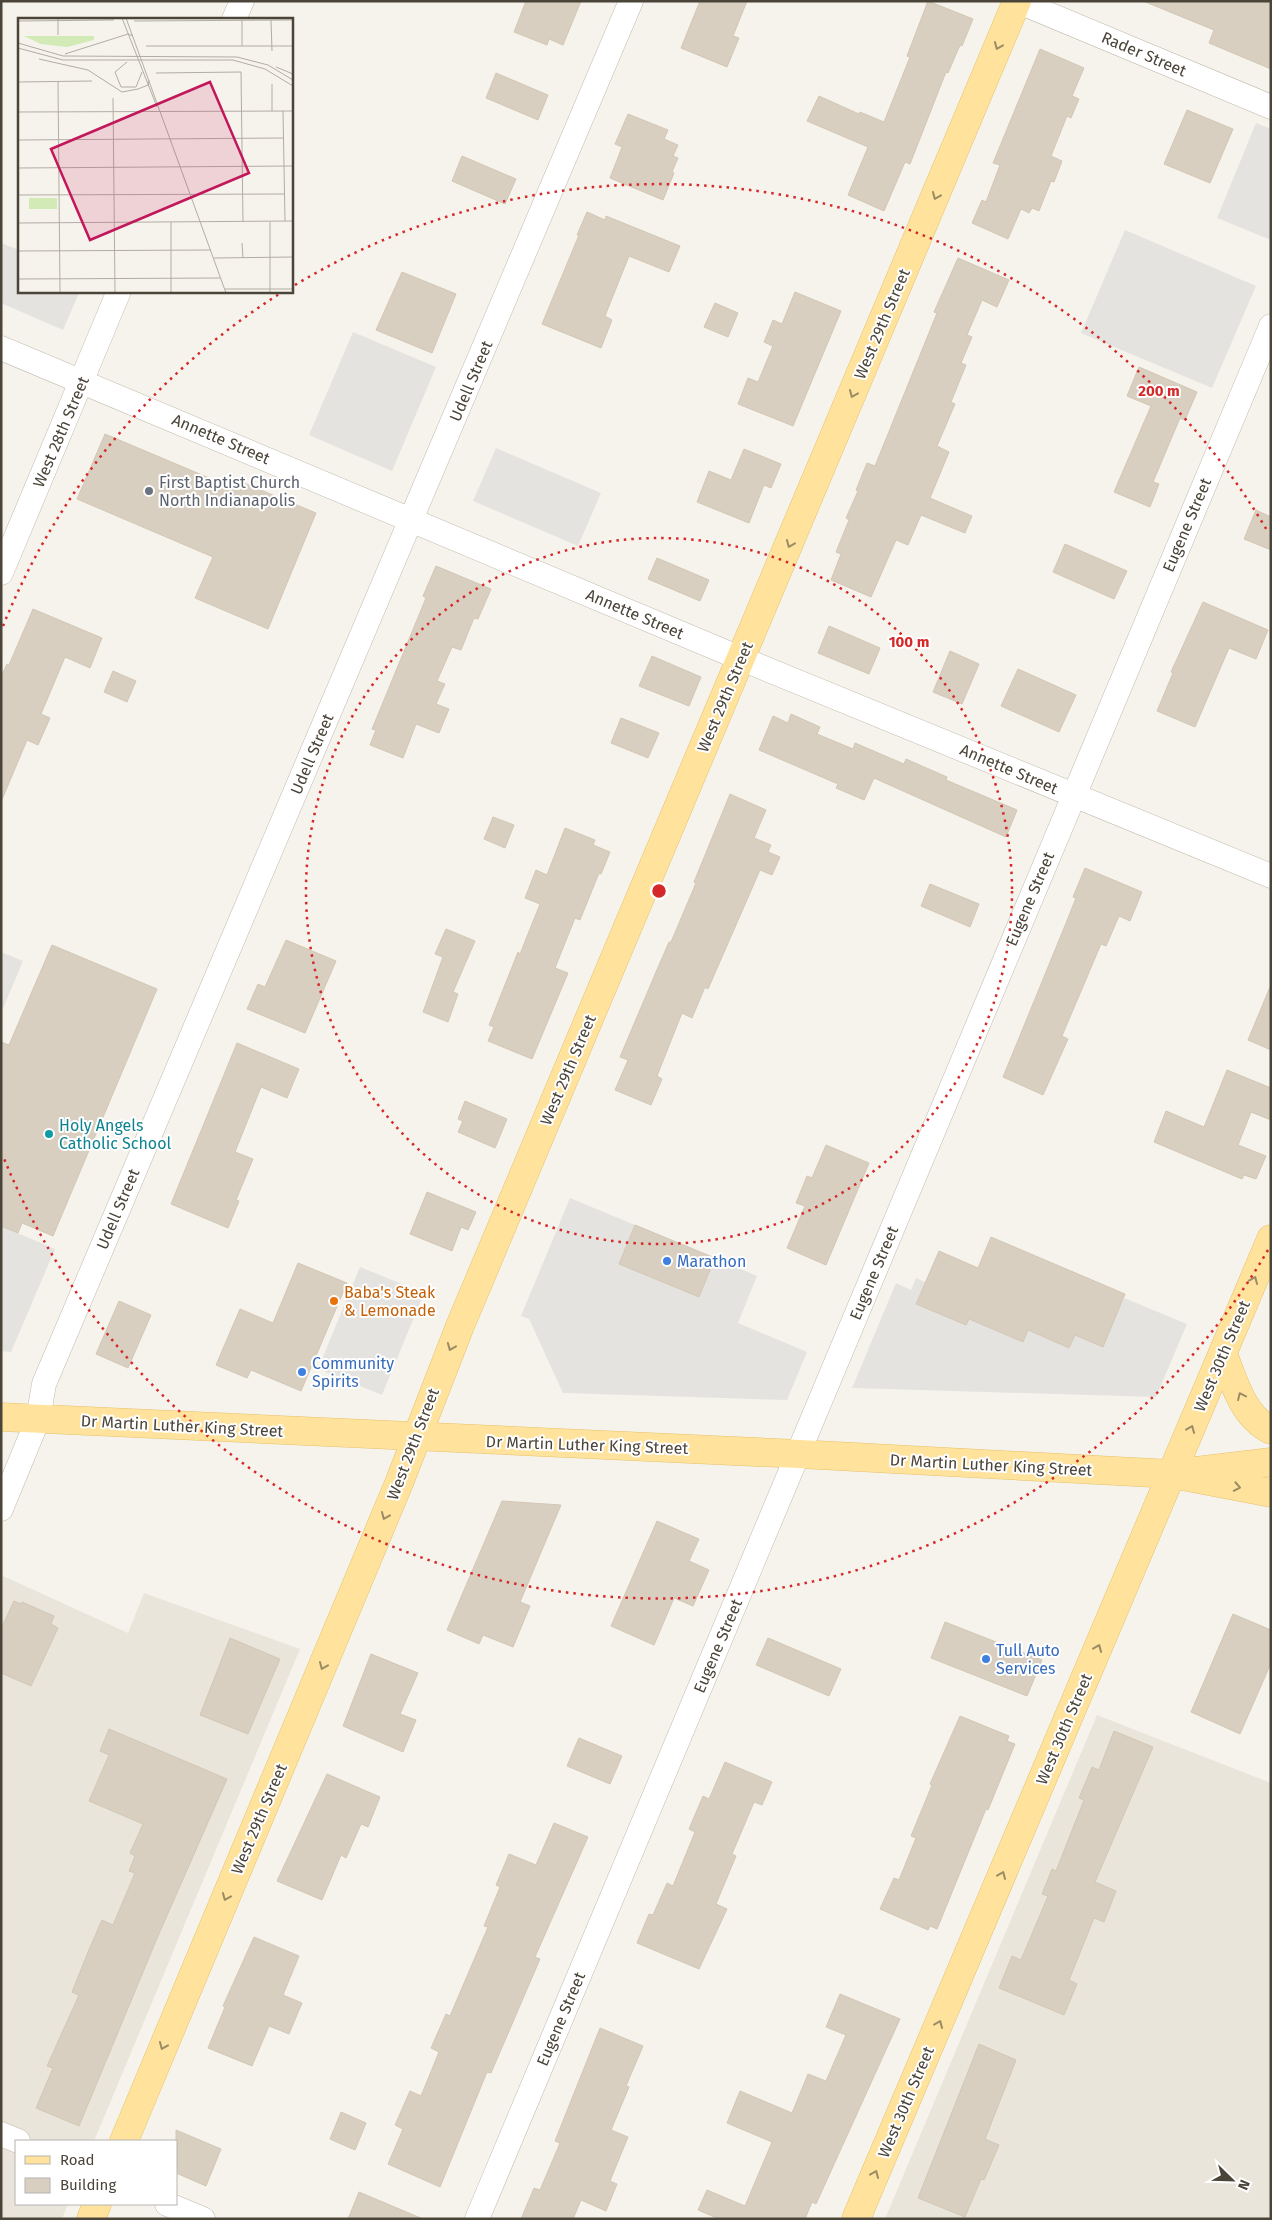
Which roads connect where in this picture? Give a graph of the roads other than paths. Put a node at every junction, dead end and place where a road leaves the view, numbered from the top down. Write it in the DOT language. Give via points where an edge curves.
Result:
graph roads {
  1 [pos="242,1"];
  2 [pos="631,1"];
  3 [pos="1017,1"];
  4 [pos="234,18"];
  5 [pos="1271,107"];
  6 [pos="119,292"];
  7 [pos="1271,326"];
  8 [pos="1,348"];
  9 [pos="82,381"];
  10 [pos="412,519"];
  11 [pos="1,573"];
  12 [pos="742,659"];
  13 [pos="1073,795"];
  14 [pos="1271,876"];
  15 [pos="1271,1240"];
  16 [pos="1223,1354"];
  17 [pos="1,1417"];
  18 [pos="38,1419"];
  19 [pos="1271,1430"];
  20 [pos="415,1438"];
  21 [pos="799,1454"];
  22 [pos="1271,1462"];
  23 [pos="1172,1474"];
  24 [pos="1271,1493"];
  25 [pos="1,1509"];
  26 [pos="1,2134"];
  27 [pos="16,2140"];
  28 [pos="124,2140"];
  29 [pos="97,2205"];
  30 [pos="169,2205"];
  31 [pos="91,2219"];
  32 [pos="203,2219"];
  33 [pos="476,2219"];
  34 [pos="856,2219"];
  1 -- 4 [label="street"];
  2 -- 10 [label="street, Udell Street"];
  3 -- 5 [label="street, Rader Street"];
  3 -- 12 [label="main road, West 29th Street, one-way"];
  6 -- 9 [label="street, West 28th Street"];
  7 -- 13 [label="street, Eugene Street"];
  8 -- 9 [label="street, Annette Street"];
  9 -- 10 [label="street, Annette Street"];
  9 -- 11 [label="street, West 28th Street"];
  10 -- 12 [label="street, Annette Street"];
  10 -- 18 [label="street, Udell Street" via="44,1384"];
  12 -- 13 [label="street, Annette Street"];
  12 -- 20 [label="main road, West 29th Street, one-way"];
  13 -- 14 [label="street, Annette Street"];
  13 -- 21 [label="street, Eugene Street"];
  16 -- 15 [label="main road, West 30th Street, one-way"];
  19 -- 16 [label="main road, one-way" via="1258,1424 1249,1413"];
  23 -- 16 [label="main road, West 30th Street, one-way"];
  17 -- 18 [label="main road, Dr Martin Luther King Street"];
  18 -- 20 [label="main road, Dr Martin Luther King Street"];
  18 -- 25 [label="street, Udell Street"];
  20 -- 21 [label="main road, Dr Martin Luther King Street"];
  20 -- 28 [label="main road, West 29th Street, one-way"];
  21 -- 23 [label="main road, Dr Martin Luther King Street"];
  21 -- 33 [label="street, Eugene Street"];
  22 -- 23 [label="main road, Dr Martin Luther King Street"];
  23 -- 24 [label="main road, Dr Martin Luther King Street, one-way"];
  34 -- 23 [label="main road, West 30th Street, one-way"];
  26 -- 27 [label="street"];
  29 -- 31 [label="main road"];
  30 -- 32 [label="street"];
}
